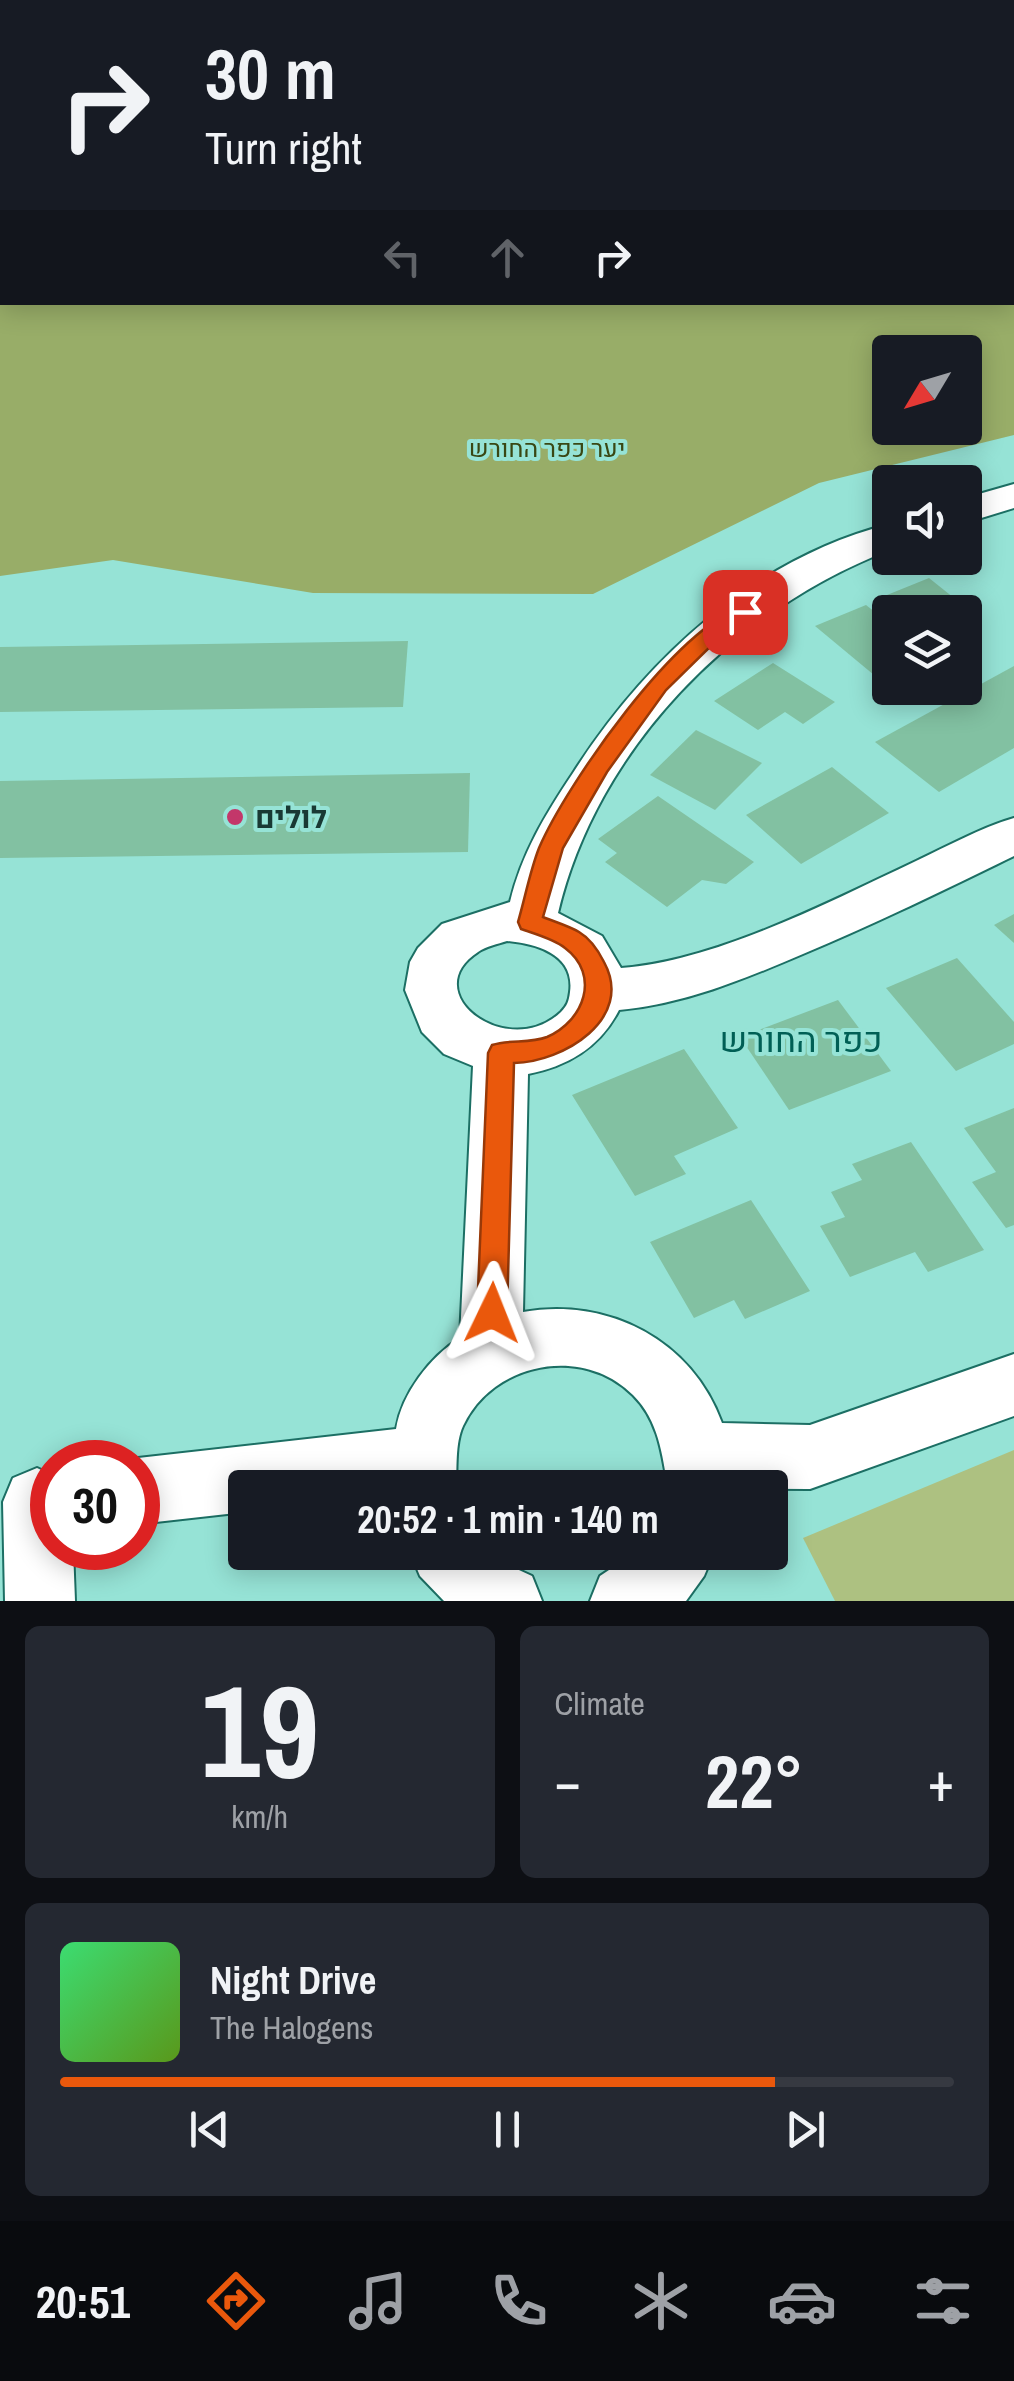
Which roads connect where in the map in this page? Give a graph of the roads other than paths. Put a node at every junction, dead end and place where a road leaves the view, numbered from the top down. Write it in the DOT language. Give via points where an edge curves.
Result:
graph roads {
  1 [pos="1014,496"];
  2 [pos="982,506"];
  3 [pos="872,544"];
  4 [pos="1014,835"];
  5 [pos="530,922"];
  6 [pos="598,991"];
  7 [pos="501,1053"];
  8 [pos="491,1350"];
  9 [pos="1014,1384"];
  10 [pos="422,1470"];
  11 [pos="702,1470"];
  12 [pos="710,1470"];
  13 [pos="228,1486"];
  14 [pos="160,1490"];
  15 [pos="37,1570"];
  16 [pos="462,1570"];
  17 [pos="667,1570"];
  18 [pos="40,1601"];
  19 [pos="507,1601"];
  20 [pos="627,1601"];
  1 -- 2 [label="street"];
  3 -- 5 [label="street" via="809,571 712,632 659,685 598,767 551,848"];
  4 -- 6 [label="street" via="710,972 658,986"];
  5 -- 6 [label="street" via="572,939 587,954"];
  5 -- 7 [label="street" via="468,932 441,954 432,973 437,1015 475,1046"];
  6 -- 7 [label="street" via="585,1021 557,1044"];
  7 -- 8 [label="street"];
  8 -- 10 [label="street" via="455,1377 431,1415"];
  8 -- 11 [label="street" via="548,1335 577,1335 621,1348 658,1374 687,1411"];
  9 -- 12 [label="street" via="810,1457"];
  13 -- 14 [label="street"];
  15 -- 18 [label="street"];
  16 -- 19 [label="street"];
  17 -- 20 [label="street"];
}
